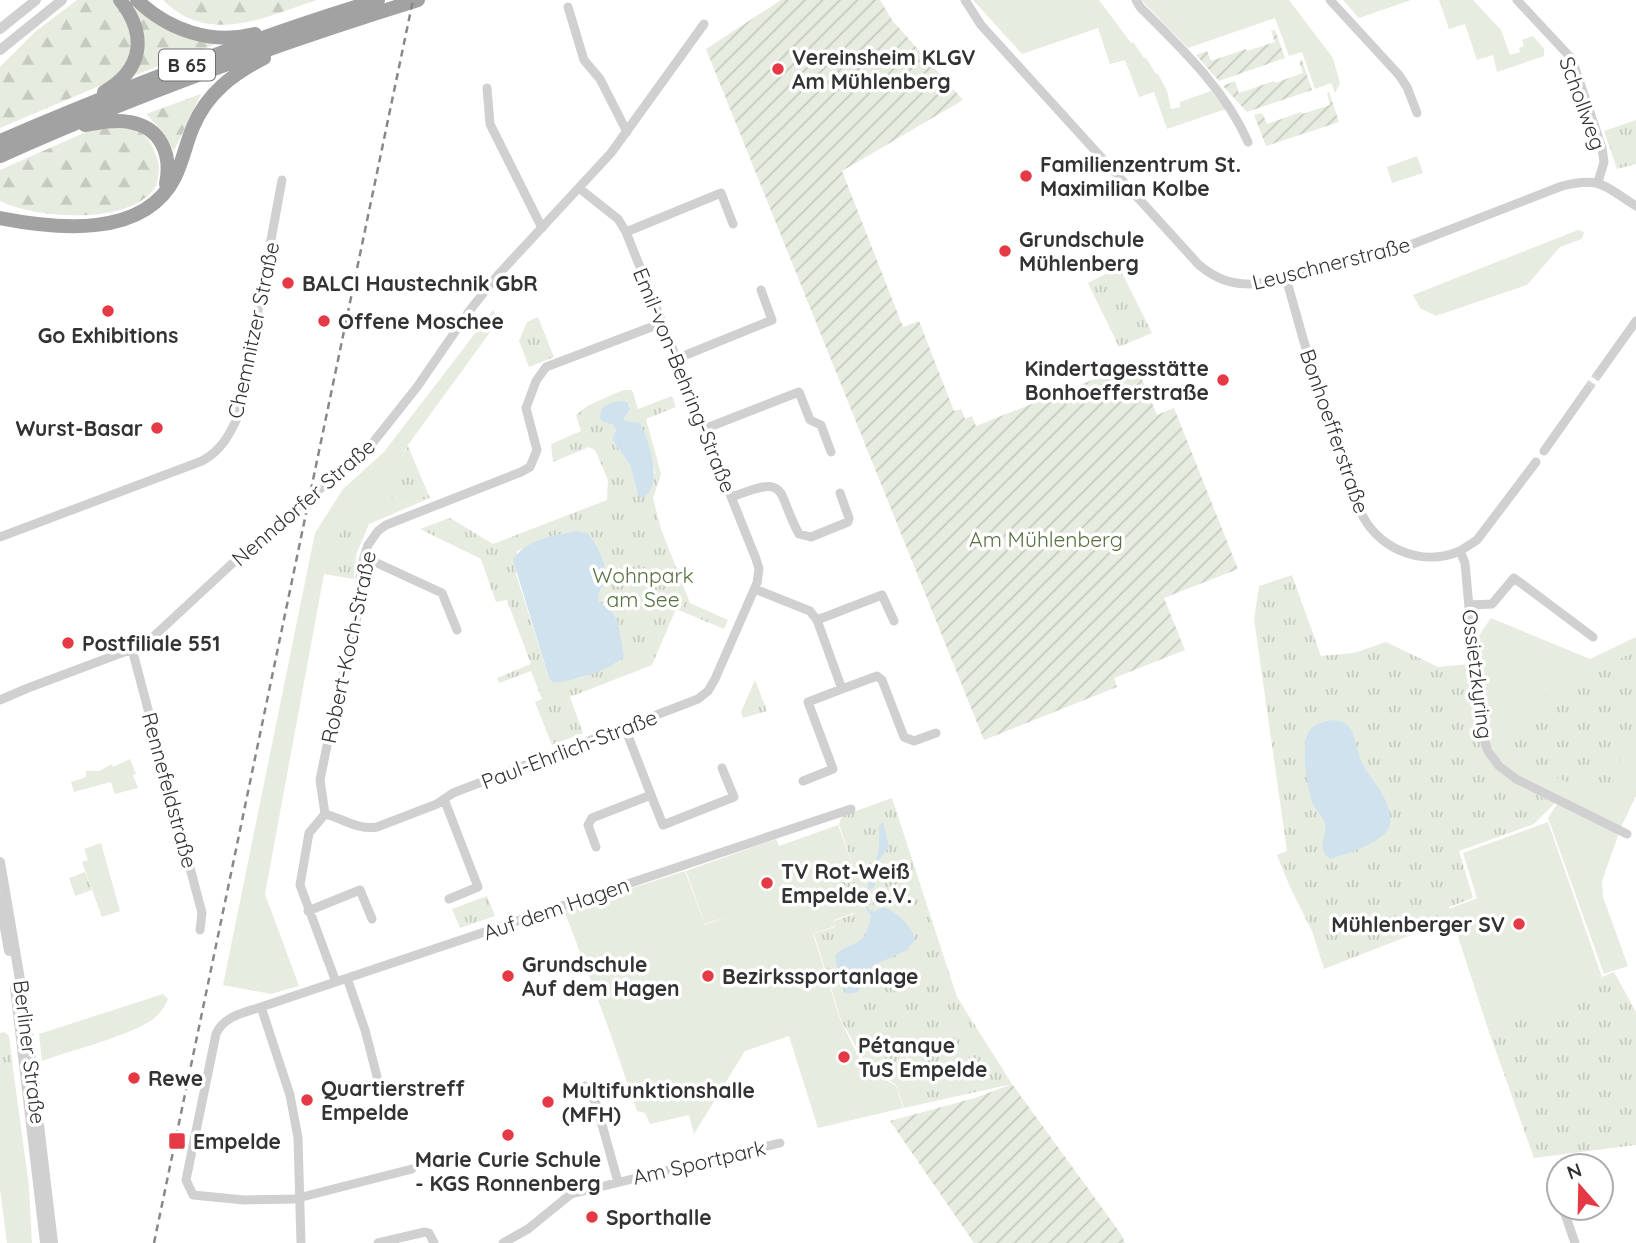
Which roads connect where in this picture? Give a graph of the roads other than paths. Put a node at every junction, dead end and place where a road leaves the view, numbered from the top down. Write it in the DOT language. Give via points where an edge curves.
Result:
graph roads {
  1 [pos="36,0"];
  2 [pos="62,0"];
  3 [pos="120,0"];
  4 [pos="137,0"];
  5 [pos="378,0"];
  6 [pos="418,0"];
  7 [pos="965,0"];
  8 [pos="1136,0"];
  9 [pos="1331,0"];
  10 [pos="1517,0"];
  11 [pos="568,7"];
  12 [pos="310,20"];
  13 [pos="704,24"];
  14 [pos="0,29"];
  15 [pos="302,37"];
  16 [pos="0,50"];
  17 [pos="487,89"];
  18 [pos="1417,113"];
  19 [pos="64,120"];
  20 [pos="627,131"];
  21 [pos="0,141"];
  22 [pos="1248,142"];
  23 [pos="0,156"];
  24 [pos="282,180"];
  25 [pos="1598,183"];
  26 [pos="579,188"];
  27 [pos="163,195"];
  28 [pos="1636,206"];
  29 [pos="1,218"];
  30 [pos="733,224"];
  31 [pos="542,228"];
  32 [pos="626,232"];
  33 [pos="1286,278"];
  34 [pos="761,290"];
  35 [pos="1636,321"];
  36 [pos="663,323"];
  37 [pos="676,359"];
  38 [pos="1600,373"];
  39 [pos="1587,390"];
  40 [pos="704,429"];
  41 [pos="1544,451"];
  42 [pos="831,452"];
  43 [pos="1535,462"];
  44 [pos="840,493"];
  45 [pos="732,498"];
  46 [pos="0,537"];
  47 [pos="1460,551"];
  48 [pos="364,557"];
  49 [pos="755,589"];
  50 [pos="1469,606"];
  51 [pos="817,620"];
  52 [pos="894,621"];
  53 [pos="457,630"];
  54 [pos="1593,637"];
  55 [pos="132,649"];
  56 [pos="842,689"];
  57 [pos="0,700"];
  58 [pos="625,728"];
  59 [pos="936,733"];
  60 [pos="722,768"];
  61 [pos="803,780"];
  62 [pos="651,795"];
  63 [pos="444,799"];
  64 [pos="852,808"];
  65 [pos="325,814"];
  66 [pos="1627,834"];
  67 [pos="596,847"];
  68 [pos="0,862"];
  69 [pos="0,899"];
  70 [pos="449,899"];
  71 [pos="308,911"];
  72 [pos="4,913"];
  73 [pos="372,919"];
  74 [pos="200,930"];
  75 [pos="347,978"];
  76 [pos="336,982"];
  77 [pos="261,1007"];
  78 [pos="585,1086"];
  79 [pos="381,1092"];
  80 [pos="779,1143"];
  81 [pos="412,1169"];
  82 [pos="618,1182"];
  83 [pos="300,1197"];
  84 [pos="1568,1222"];
  85 [pos="45,1243"];
  86 [pos="53,1243"];
  87 [pos="301,1243"];
  88 [pos="378,1243"];
  89 [pos="435,1243"];
  90 [pos="503,1243"];
  91 [pos="1575,1243"];
  1 -- 14 [label="street"];
  2 -- 16 [label="street"];
  3 -- 19 [label="highway" via="134,19 138,35 132,66 109,89"];
  4 -- 12 [label="highway" via="172,26 215,37 245,37"];
  5 -- 12 [label="highway, B 65"];
  6 -- 15 [label="highway, B 65"];
  7 -- 33 [label="street, Leuschnerstraße" via="981,25 1199,265 1234,284"];
  8 -- 22 [label="street" via="1233,110"];
  9 -- 18 [label="street" via="1399,75"];
  10 -- 25 [label="street, Schollweg" via="1572,59 1602,148 1604,162"];
  11 -- 20 [label="street" via="584,60 600,79"];
  12 -- 19 [label="highway, B 65" via="167,72"];
  13 -- 20 [label="street, Nenndorfer Straße"];
  15 -- 19 [label="highway, B 65"];
  15 -- 27 [label="highway" via="238,71 203,106 175,178"];
  17 -- 31 [label="street" via="490,124"];
  19 -- 21 [label="highway, B 65"];
  19 -- 23 [label="highway, B 65"];
  19 -- 27 [label="highway" via="128,121 150,130 168,156"];
  20 -- 26 [label="street, Nenndorfer Straße"];
  24 -- 46 [label="street, Chemnitzer Straße" via="239,414 228,439 202,461"];
  25 -- 28 [label="street"];
  25 -- 33 [label="street, Leuschnerstraße" via="1562,186 1405,247"];
  26 -- 31 [label="street, Nenndorfer Straße"];
  26 -- 32 [label="street, Emil-von-Behring-Straße" via="618,219"];
  27 -- 29 [label="highway" via="141,212 89,226 39,225"];
  30 -- 32 [label="street" via="721,193"];
  31 -- 55 [label="street, Nenndorfer Straße" via="470,310 367,450 251,546 153,637"];
  32 -- 36 [label="street, Emil-von-Behring-Straße"];
  33 -- 47 [label="street, Bonhoefferstraße" via="1369,527 1393,547 1420,558 1447,557"];
  34 -- 37 [label="street" via="772,320"];
  35 -- 38 [label="street"];
  36 -- 37 [label="street, Emil-von-Behring-Straße"];
  36 -- 48 [label="street, Robert-Koch-Straße" via="546,367 526,408 537,450 530,467 386,525 368,545"];
  37 -- 40 [label="street, Emil-von-Behring-Straße" via="693,411"];
  39 -- 41 [label="street"];
  40 -- 42 [label="street" via="799,392 810,420 821,425"];
  40 -- 45 [label="street, Emil-von-Behring-Straße"];
  43 -- 47 [label="street" via="1477,540"];
  44 -- 45 [label="street" via="848,522 811,537 799,534 779,490 769,485"];
  45 -- 49 [label="street, Emil-von-Behring-Straße" via="756,559"];
  47 -- 50 [label="street, Ossietzkyring"];
  48 -- 53 [label="street" via="442,593"];
  48 -- 65 [label="street, Robert-Koch-Straße" via="349,661 340,682 320,780"];
  49 -- 51 [label="street" via="810,611"];
  49 -- 58 [label="street, Paul-Ehrlich-Straße" via="708,691"];
  50 -- 54 [label="street" via="1492,604 1514,578"];
  50 -- 66 [label="street, Ossietzkyring" via="1481,730 1493,759 1516,779"];
  51 -- 52 [label="street" via="883,595"];
  51 -- 56 [label="street"];
  55 -- 57 [label="street, Nenndorfer Straße"];
  55 -- 74 [label="street, Rennefeldstraße" via="202,913"];
  56 -- 59 [label="street" via="877,676 904,737 914,741"];
  56 -- 61 [label="street" via="808,702 833,769"];
  58 -- 62 [label="street"];
  58 -- 63 [label="street, Paul-Ehrlich-Straße"];
  60 -- 62 [label="street" via="734,797 663,825"];
  62 -- 67 [label="street" via="592,818 588,825"];
  63 -- 65 [label="street, Paul-Ehrlich-Straße" via="372,828"];
  63 -- 70 [label="street" via="478,887"];
  64 -- 75 [label="street, Auf dem Hagen"];
  65 -- 71 [label="street" via="309,833 300,878"];
  68 -- 72 [label="street, Berliner Straße"];
  69 -- 72 [label="street, Berliner Straße"];
  71 -- 73 [label="street" via="360,890"];
  71 -- 76 [label="street"];
  72 -- 85 [label="street, Berliner Straße"];
  72 -- 86 [label="street, Berliner Straße" via="26,1015"];
  75 -- 76 [label="street, Auf dem Hagen"];
  75 -- 79 [label="street"];
  76 -- 77 [label="street, Auf dem Hagen"];
  77 -- 83 [label="street" via="290,1095 298,1138"];
  77 -- 83 [label="street, Auf dem Hagen" via="220,1024 186,1180 193,1195 207,1198 262,1201"];
  78 -- 82 [label="street, Am Sportpark" via="596,1103"];
  80 -- 82 [label="street, Am Sportpark"];
  81 -- 83 [label="street"];
  82 -- 90 [label="street, Am Sportpark" via="571,1194"];
  83 -- 87 [label="street"];
  84 -- 91 [label="street"];
  88 -- 89 [label="street" via="425,1232"];
}
